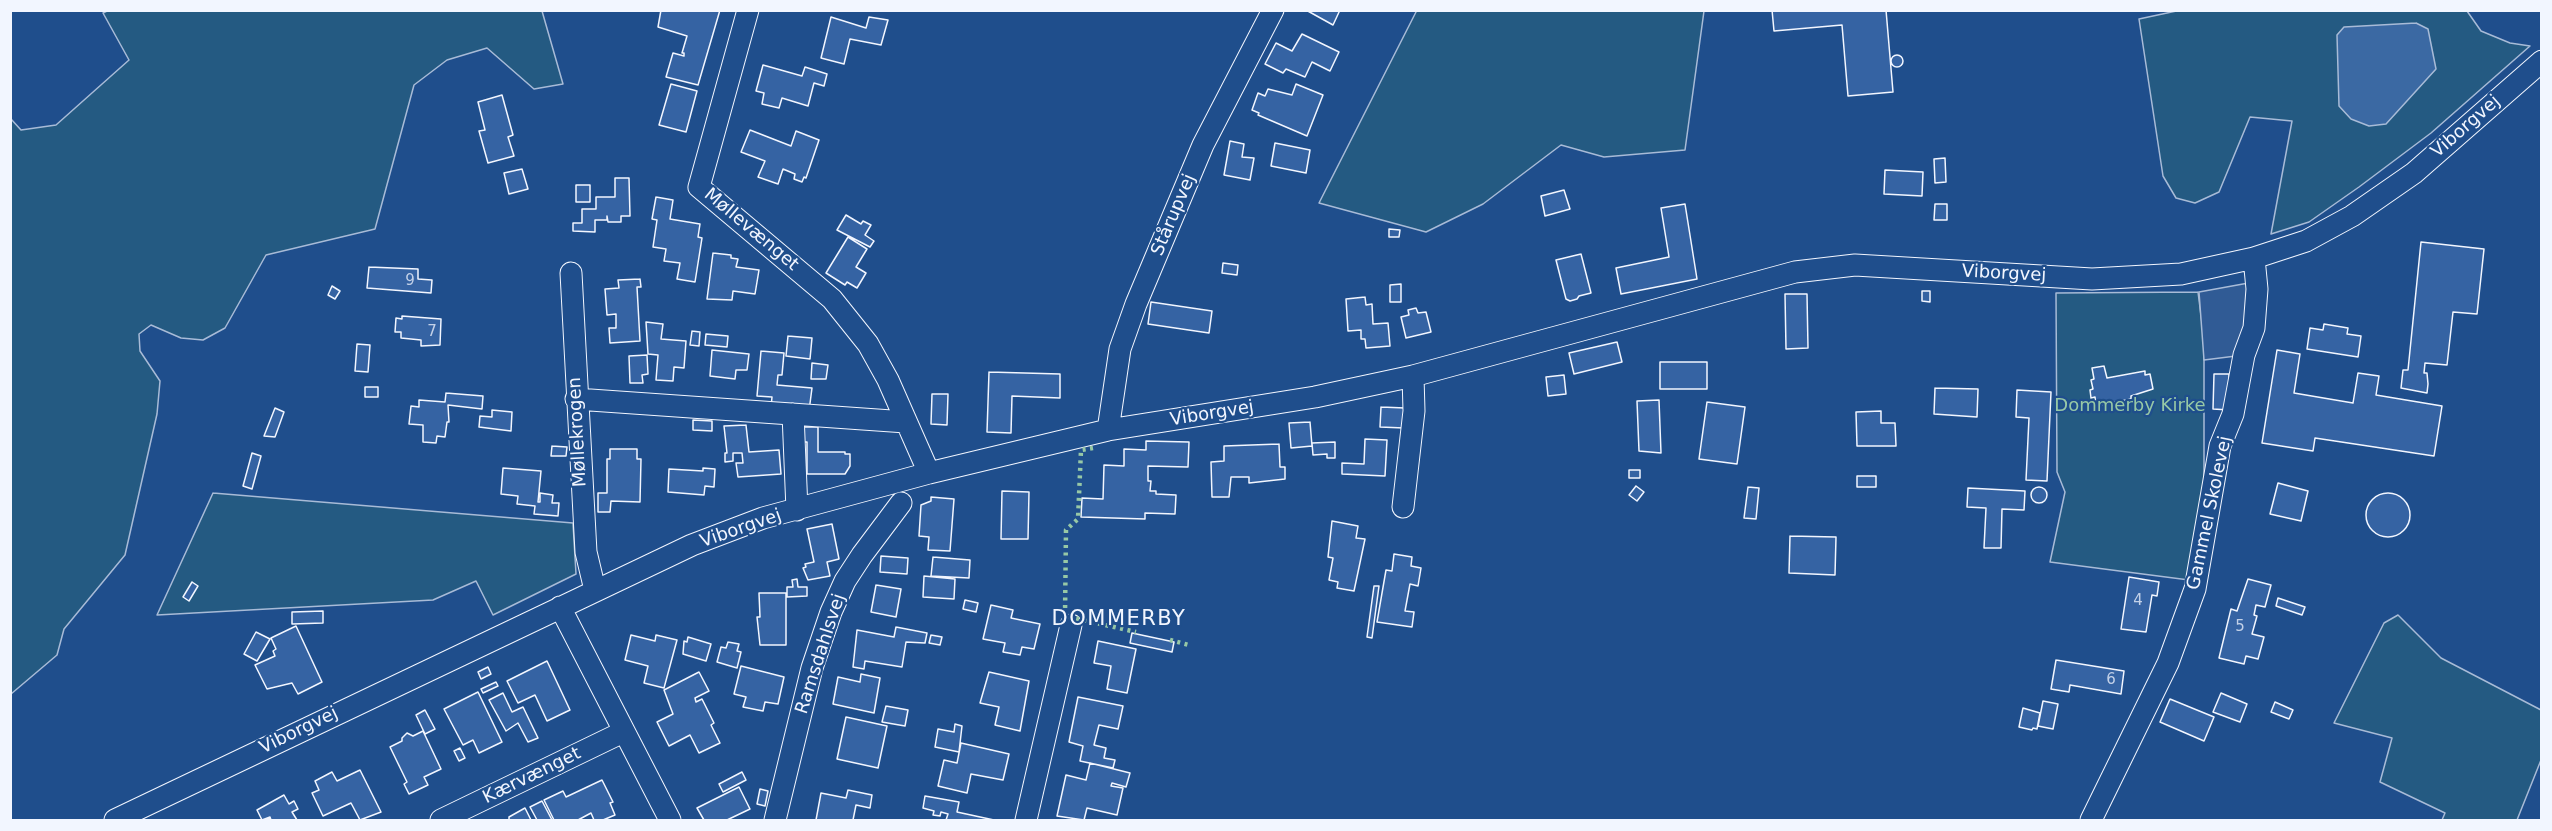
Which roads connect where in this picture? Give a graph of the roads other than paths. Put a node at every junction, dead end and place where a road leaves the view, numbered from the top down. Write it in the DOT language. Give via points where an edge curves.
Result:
graph roads {
  1 [pos="748,10"];
  2 [pos="1273,10"];
  3 [pos="2541,61"];
  4 [pos="2254,258"];
  5 [pos="571,273"];
  6 [pos="1413,375"];
  7 [pos="576,399"];
  8 [pos="793,414"];
  9 [pos="906,422"];
  10 [pos="1108,430"];
  11 [pos="929,473"];
  12 [pos="901,503"];
  13 [pos="1402,507"];
  14 [pos="796,510"];
  15 [pos="595,590"];
  16 [pos="560,606"];
  17 [pos="1071,625"];
  18 [pos="623,732"];
  19 [pos="115,820"];
  20 [pos="442,820"];
  21 [pos="670,820"];
  22 [pos="775,820"];
  23 [pos="1026,820"];
  24 [pos="2091,820"];
  1 -- 9 [label="street, Møllevænget" via="699,187 832,299 868,344"];
  2 -- 10 [label="street, Stårupvej" via="1203,145 1136,304 1120,349"];
  3 -- 4 [label="street, Viborgvej" via="2414,173 2352,216 2306,241"];
  4 -- 6 [label="street, Viborgvej" via="2181,274 2092,279 1855,265 1795,272"];
  4 -- 24 [label="street, Gammel Skolevej" via="2254,328 2244,355 2233,414 2220,446 2195,590 2168,663"];
  5 -- 7 [label="street, Møllekrogen"];
  6 -- 10 [label="street, Viborgvej" via="1315,397"];
  6 -- 13 [label="street" via="1414,411"];
  7 -- 8 [label="street"];
  7 -- 15 [label="street, Møllekrogen" via="585,552"];
  8 -- 9 [label="street"];
  8 -- 14 [label="street"];
  9 -- 11 [label="street, Møllevænget"];
  10 -- 11 [label="street, Viborgvej"];
  11 -- 14 [label="street, Viborgvej"];
  12 -- 22 [label="street, Ramsdahlsvej" via="856,564 831,612 812,668"];
  14 -- 15 [label="street, Viborgvej" via="692,545"];
  15 -- 16 [label="street, Viborgvej"];
  16 -- 18 [label="street"];
  16 -- 19 [label="street, Viborgvej"];
  17 -- 23 [label="street"];
  18 -- 20 [label="street, Kærvænget"];
  18 -- 21 [label="street"];
}
